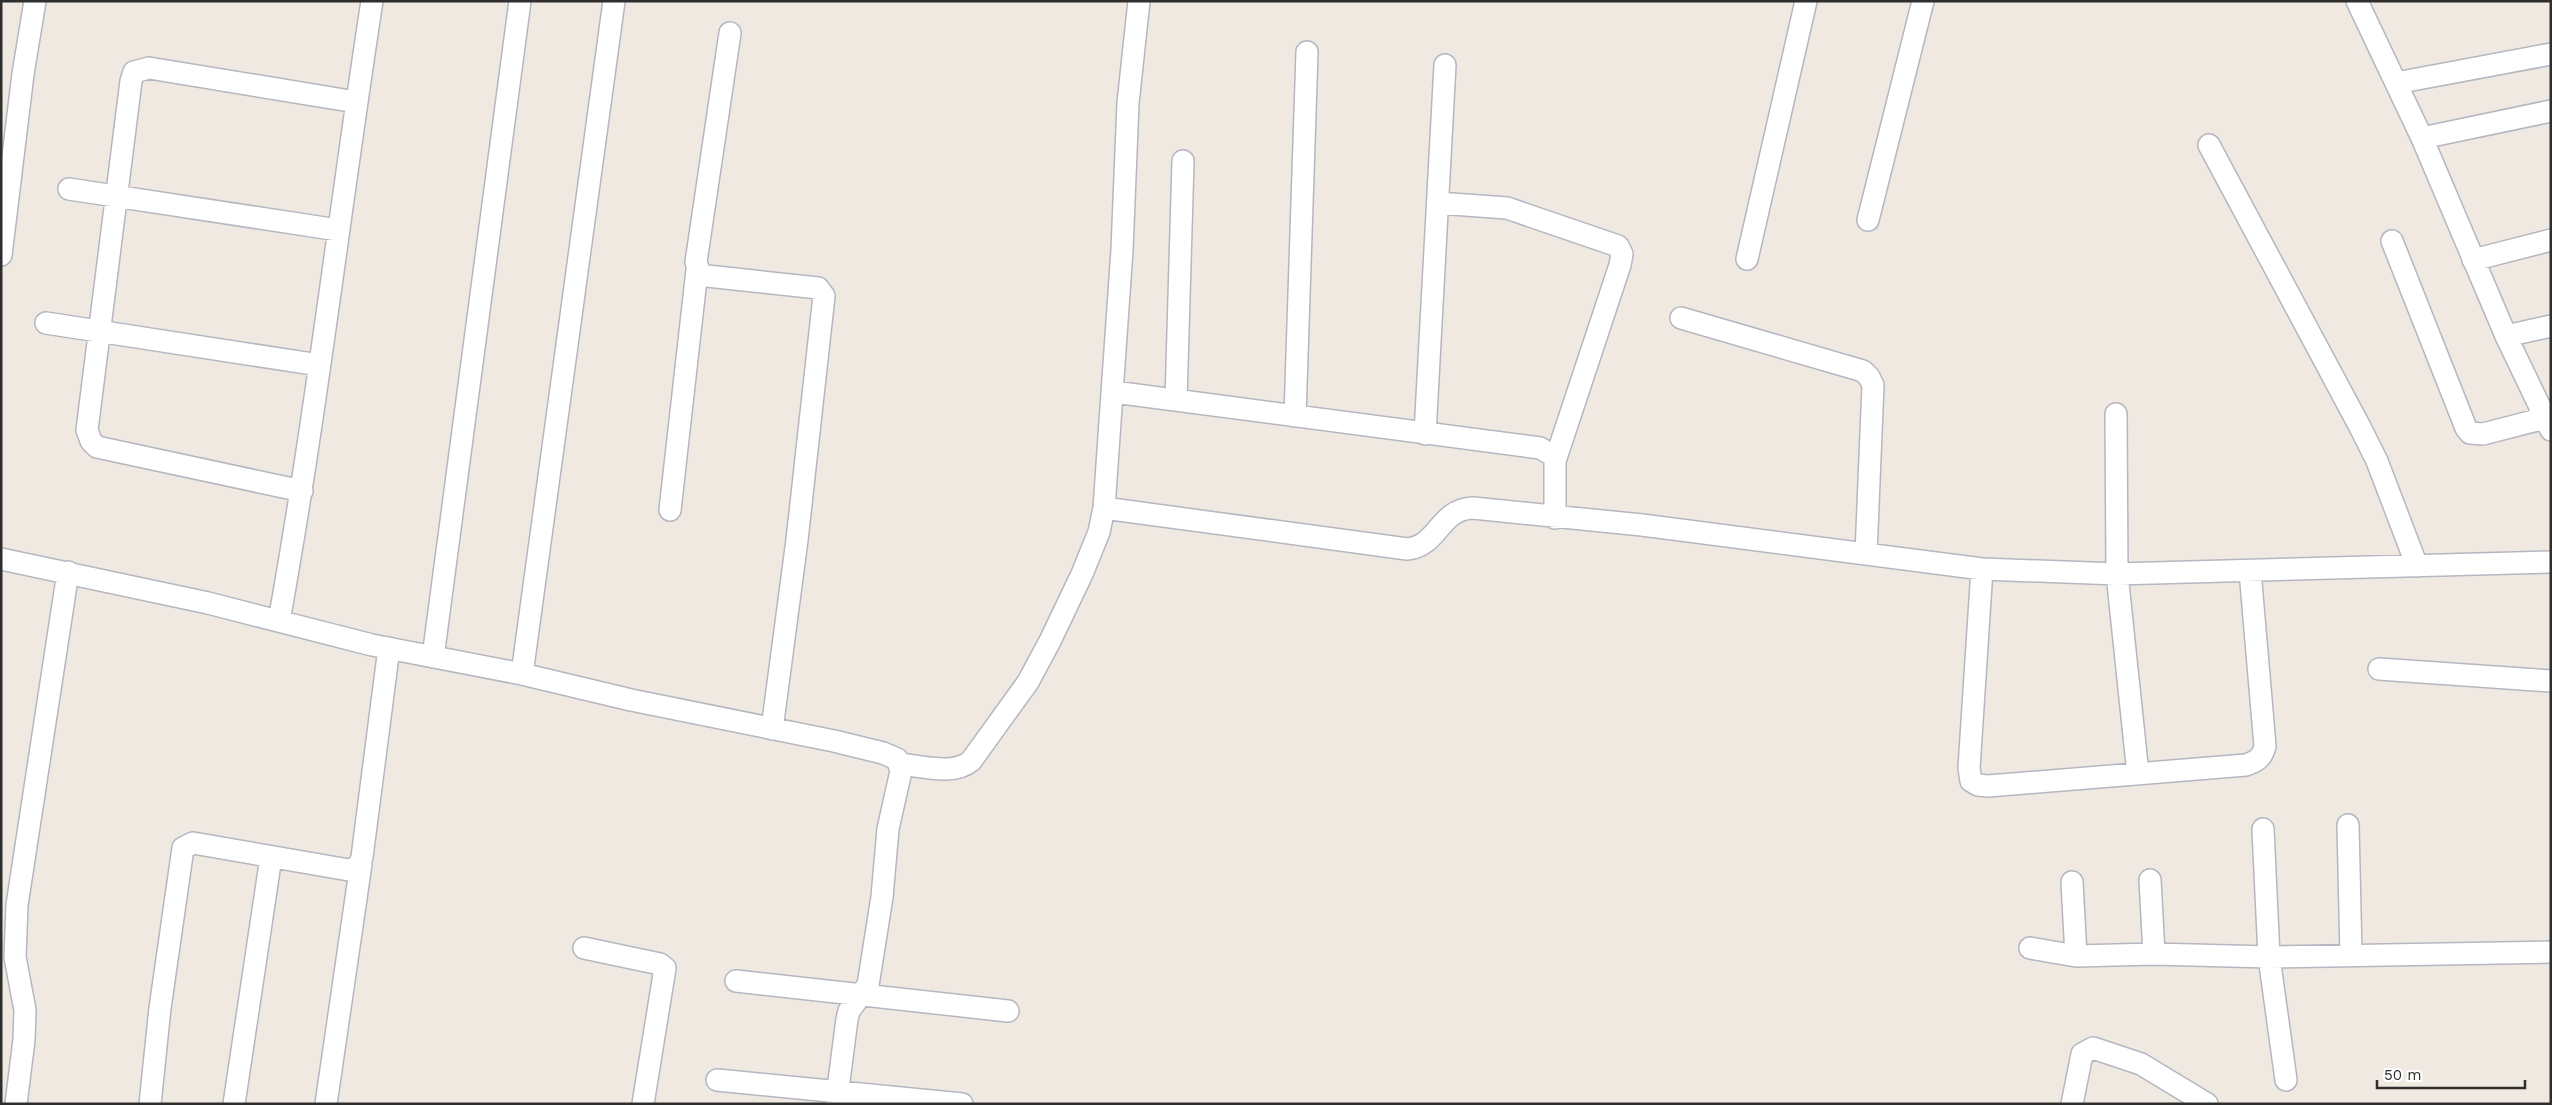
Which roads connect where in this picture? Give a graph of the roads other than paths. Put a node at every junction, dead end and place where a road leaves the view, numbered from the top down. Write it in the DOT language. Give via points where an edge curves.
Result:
graph roads {
  1 [pos="35,1"];
  2 [pos="372,1"];
  3 [pos="520,1"];
  4 [pos="614,1"];
  5 [pos="1139,1"];
  6 [pos="1806,1"];
  7 [pos="1922,1"];
  8 [pos="2357,1"];
  9 [pos="730,33"];
  10 [pos="1307,52"];
  11 [pos="2551,54"];
  12 [pos="1444,65"];
  13 [pos="2396,83"];
  14 [pos="356,102"];
  15 [pos="2551,111"];
  16 [pos="2422,138"];
  17 [pos="2209,145"];
  18 [pos="8,148"];
  19 [pos="1183,160"];
  20 [pos="68,189"];
  21 [pos="116,197"];
  22 [pos="1438,204"];
  23 [pos="1868,220"];
  24 [pos="338,230"];
  25 [pos="2551,240"];
  26 [pos="2392,241"];
  27 [pos="1,255"];
  28 [pos="1747,259"];
  29 [pos="2474,260"];
  30 [pos="697,270"];
  31 [pos="1681,318"];
  32 [pos="46,323"];
  33 [pos="2551,326"];
  34 [pos="98,332"];
  35 [pos="2506,336"];
  36 [pos="319,365"];
  37 [pos="1114,392"];
  38 [pos="1176,400"];
  39 [pos="2116,414"];
  40 [pos="1295,416"];
  41 [pos="2548,424"];
  42 [pos="1425,434"];
  43 [pos="1555,461"];
  44 [pos="302,491"];
  45 [pos="1104,508"];
  46 [pos="670,510"];
  47 [pos="1556,518"];
  48 [pos="1866,554"];
  49 [pos="1,559"];
  50 [pos="2551,562"];
  51 [pos="2417,566"];
  52 [pos="1982,569"];
  53 [pos="2250,571"];
  54 [pos="68,572"];
  55 [pos="2117,574"];
  56 [pos="279,621"];
  57 [pos="389,648"];
  58 [pos="433,657"];
  59 [pos="2379,669"];
  60 [pos="522,674"];
  61 [pos="2551,681"];
  62 [pos="772,729"];
  63 [pos="899,764"];
  64 [pos="2138,774"];
  65 [pos="2348,825"];
  66 [pos="2264,829"];
  67 [pos="271,857"];
  68 [pos="361,864"];
  69 [pos="2150,880"];
  70 [pos="2072,882"];
  71 [pos="584,948"];
  72 [pos="2030,948"];
  73 [pos="2551,952"];
  74 [pos="2154,954"];
  75 [pos="2351,955"];
  76 [pos="2076,956"];
  77 [pos="2268,957"];
  78 [pos="736,981"];
  79 [pos="864,994"];
  80 [pos="1008,1011"];
  81 [pos="717,1080"];
  82 [pos="2286,1080"];
  83 [pos="836,1098"];
  84 [pos="16,1104"];
  85 [pos="150,1104"];
  86 [pos="234,1104"];
  87 [pos="326,1104"];
  88 [pos="643,1104"];
  89 [pos="962,1104"];
  90 [pos="2072,1104"];
  91 [pos="2207,1104"];
  1 -- 18 [label="street"];
  2 -- 14 [label="street"];
  3 -- 58 [label="street"];
  4 -- 60 [label="street"];
  5 -- 37 [label="street" via="1128,102"];
  6 -- 28 [label="street"];
  7 -- 23 [label="street"];
  8 -- 13 [label="street"];
  9 -- 30 [label="street"];
  10 -- 40 [label="street"];
  11 -- 13 [label="street"];
  12 -- 22 [label="street"];
  13 -- 16 [label="street"];
  14 -- 21 [label="street" via="141,68 134,72 132,81"];
  14 -- 24 [label="street"];
  15 -- 16 [label="street"];
  16 -- 29 [label="street"];
  17 -- 51 [label="street" via="2377,461"];
  18 -- 27 [label="street"];
  19 -- 38 [label="street"];
  20 -- 21 [label="street"];
  21 -- 24 [label="street"];
  21 -- 34 [label="street"];
  22 -- 42 [label="street"];
  22 -- 43 [label="street" via="1514,210 1618,246 1622,254"];
  24 -- 36 [label="street"];
  25 -- 29 [label="street"];
  26 -- 41 [label="street" via="2470,433"];
  29 -- 35 [label="street"];
  30 -- 46 [label="street"];
  30 -- 62 [label="street" via="707,276 818,288 824,296"];
  31 -- 48 [label="street" via="1863,371 1870,377"];
  32 -- 34 [label="street"];
  33 -- 35 [label="street"];
  34 -- 36 [label="street"];
  34 -- 44 [label="street" via="86,430 98,448"];
  35 -- 41 [label="street"];
  36 -- 44 [label="street"];
  37 -- 38 [label="street"];
  37 -- 45 [label="street"];
  38 -- 40 [label="street"];
  39 -- 55 [label="street"];
  40 -- 42 [label="street"];
  42 -- 43 [label="street" via="1540,448 1552,455"];
  43 -- 47 [label="street"];
  44 -- 56 [label="street"];
  45 -- 47 [label="street" via="1407,549 1419,548 1454,512 1462,508"];
  45 -- 63 [label="street" via="1099,532 1082,574 1050,641 1028,682 971,761 963,768 953,769"];
  47 -- 48 [label="street" via="1642,525"];
  48 -- 52 [label="street"];
  49 -- 54 [label="street"];
  50 -- 51 [label="street"];
  51 -- 53 [label="street"];
  52 -- 55 [label="street"];
  52 -- 64 [label="street" via="1969,768 1971,781 1988,786"];
  53 -- 55 [label="street"];
  53 -- 64 [label="street" via="2265,746 2262,756 2246,766"];
  54 -- 56 [label="street"];
  54 -- 84 [label="street" via="17,905 16,957 25,1010"];
  55 -- 64 [label="street"];
  56 -- 57 [label="street"];
  57 -- 58 [label="street"];
  57 -- 68 [label="street"];
  58 -- 60 [label="street"];
  59 -- 61 [label="street"];
  60 -- 62 [label="street"];
  62 -- 63 [label="street" via="882,753 897,759"];
  63 -- 79 [label="street" via="888,828 882,897"];
  65 -- 75 [label="street"];
  66 -- 77 [label="street"];
  67 -- 68 [label="street" via="349,870"];
  67 -- 85 [label="street" via="193,844 183,848"];
  67 -- 86 [label="street"];
  68 -- 87 [label="street"];
  69 -- 74 [label="street"];
  70 -- 76 [label="street"];
  71 -- 88 [label="street" via="660,964 665,968"];
  72 -- 76 [label="street"];
  73 -- 75 [label="street"];
  74 -- 76 [label="street"];
  74 -- 77 [label="street"];
  75 -- 77 [label="street"];
  77 -- 82 [label="street"];
  78 -- 79 [label="street"];
  79 -- 80 [label="street"];
  79 -- 83 [label="street" via="847,1018"];
  81 -- 83 [label="street"];
  83 -- 89 [label="street"];
  90 -- 91 [label="street" via="2082,1054 2093,1048 2141,1064"];
}
